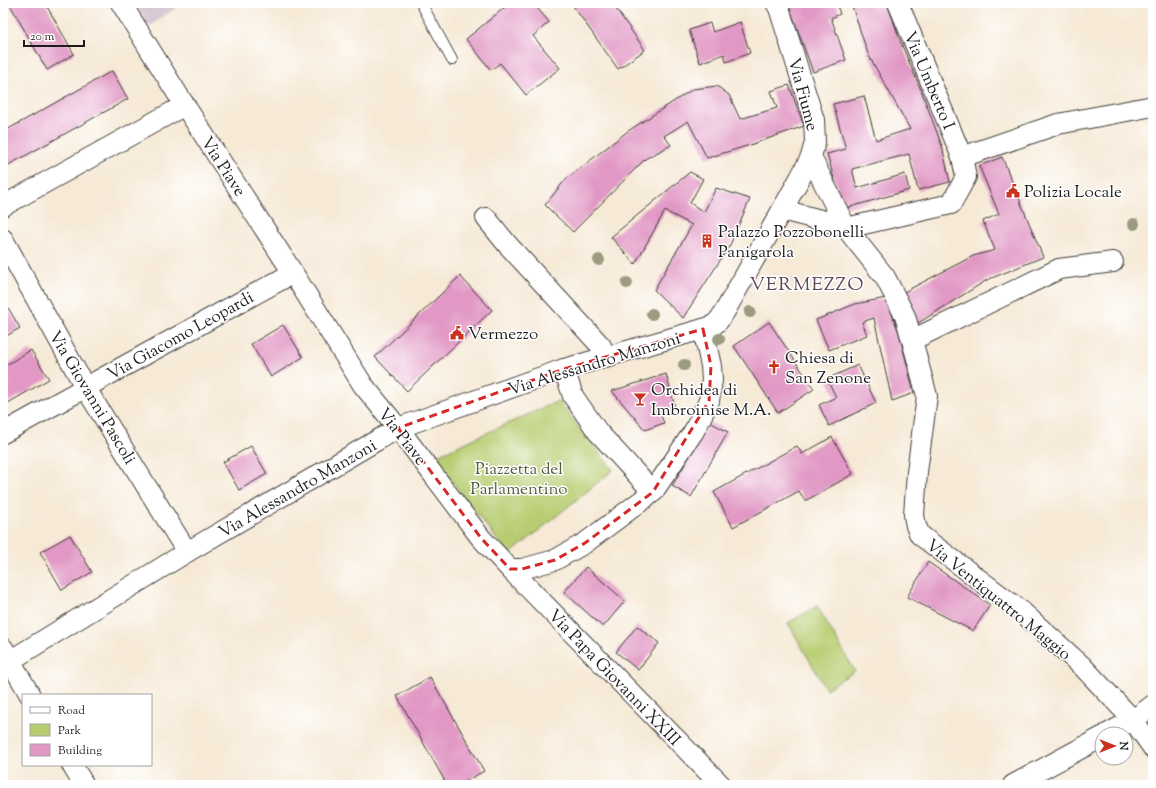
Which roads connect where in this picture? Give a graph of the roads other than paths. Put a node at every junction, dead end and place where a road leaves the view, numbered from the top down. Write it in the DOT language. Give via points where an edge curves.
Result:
graph roads {
  1 [pos="121,3"];
  2 [pos="422,3"];
  3 [pos="776,3"];
  4 [pos="898,3"];
  5 [pos="452,60"];
  6 [pos="184,105"];
  7 [pos="1153,106"];
  8 [pos="811,157"];
  9 [pos="962,157"];
  10 [pos="3,206"];
  11 [pos="782,210"];
  12 [pos="486,218"];
  13 [pos="846,228"];
  14 [pos="3,239"];
  15 [pos="1113,262"];
  16 [pos="293,273"];
  17 [pos="703,329"];
  18 [pos="912,340"];
  19 [pos="605,356"];
  20 [pos="564,369"];
  21 [pos="85,387"];
  22 [pos="398,428"];
  23 [pos="3,433"];
  24 [pos="653,492"];
  25 [pos="187,552"];
  26 [pos="510,569"];
  27 [pos="5,658"];
  28 [pos="29,694"];
  29 [pos="1153,705"];
  30 [pos="1133,720"];
  31 [pos="1122,726"];
  32 [pos="1094,741"];
  33 [pos="1153,748"];
  34 [pos="73,766"];
  35 [pos="84,785"];
  36 [pos="721,785"];
  37 [pos="1013,785"];
  1 -- 6 [label="street, Via Piave"];
  2 -- 5 [label="lane"];
  3 -- 8 [label="street, Via Fiume" via="814,120 815,142"];
  4 -- 9 [label="street, Via Umberto I"];
  6 -- 10 [label="street"];
  6 -- 16 [label="street, Via Piave"];
  7 -- 9 [label="street" via="1058,124"];
  8 -- 11 [label="street, Via Fiume"];
  8 -- 13 [label="street"];
  9 -- 13 [label="street, Via Umberto I" via="966,177 951,204"];
  11 -- 13 [label="street"];
  11 -- 17 [label="street, Via Alessandro Manzoni" via="718,322"];
  12 -- 19 [label="street" via="601,346"];
  13 -- 18 [label="street, Via Ventiquattro Maggio" via="885,277 905,316"];
  14 -- 21 [label="street, Via Giovanni Pascoli"];
  15 -- 18 [label="street" via="1059,268"];
  16 -- 21 [label="street, Via Giacomo Leopardi"];
  16 -- 22 [label="street, Via Piave" via="363,386"];
  17 -- 19 [label="street, Via Alessandro Manzoni"];
  17 -- 24 [label="street" via="711,366 709,401 694,430"];
  18 -- 30 [label="street, Via Ventiquattro Maggio" via="927,396 914,515 920,535 1021,612 1083,667"];
  19 -- 20 [label="street, Via Alessandro Manzoni"];
  20 -- 22 [label="street, Via Alessandro Manzoni"];
  20 -- 24 [label="street" via="573,396 598,432"];
  21 -- 23 [label="street, Via Giacomo Leopardi"];
  21 -- 25 [label="street, Via Giovanni Pascoli"];
  22 -- 25 [label="street, Via Alessandro Manzoni"];
  22 -- 26 [label="street, Via Piave" via="481,538"];
  24 -- 26 [label="street" via="586,543 555,560 522,569"];
  25 -- 27 [label="street, Via Alessandro Manzoni"];
  26 -- 36 [label="street, Via Papa Giovanni XXIII"];
  27 -- 28 [label="street"];
  29 -- 30 [label="street"];
  30 -- 31 [label="street"];
  30 -- 33 [label="street, Via Ventiquattro Maggio"];
  32 -- 37 [label="street"];
  34 -- 35 [label="street"];
}
